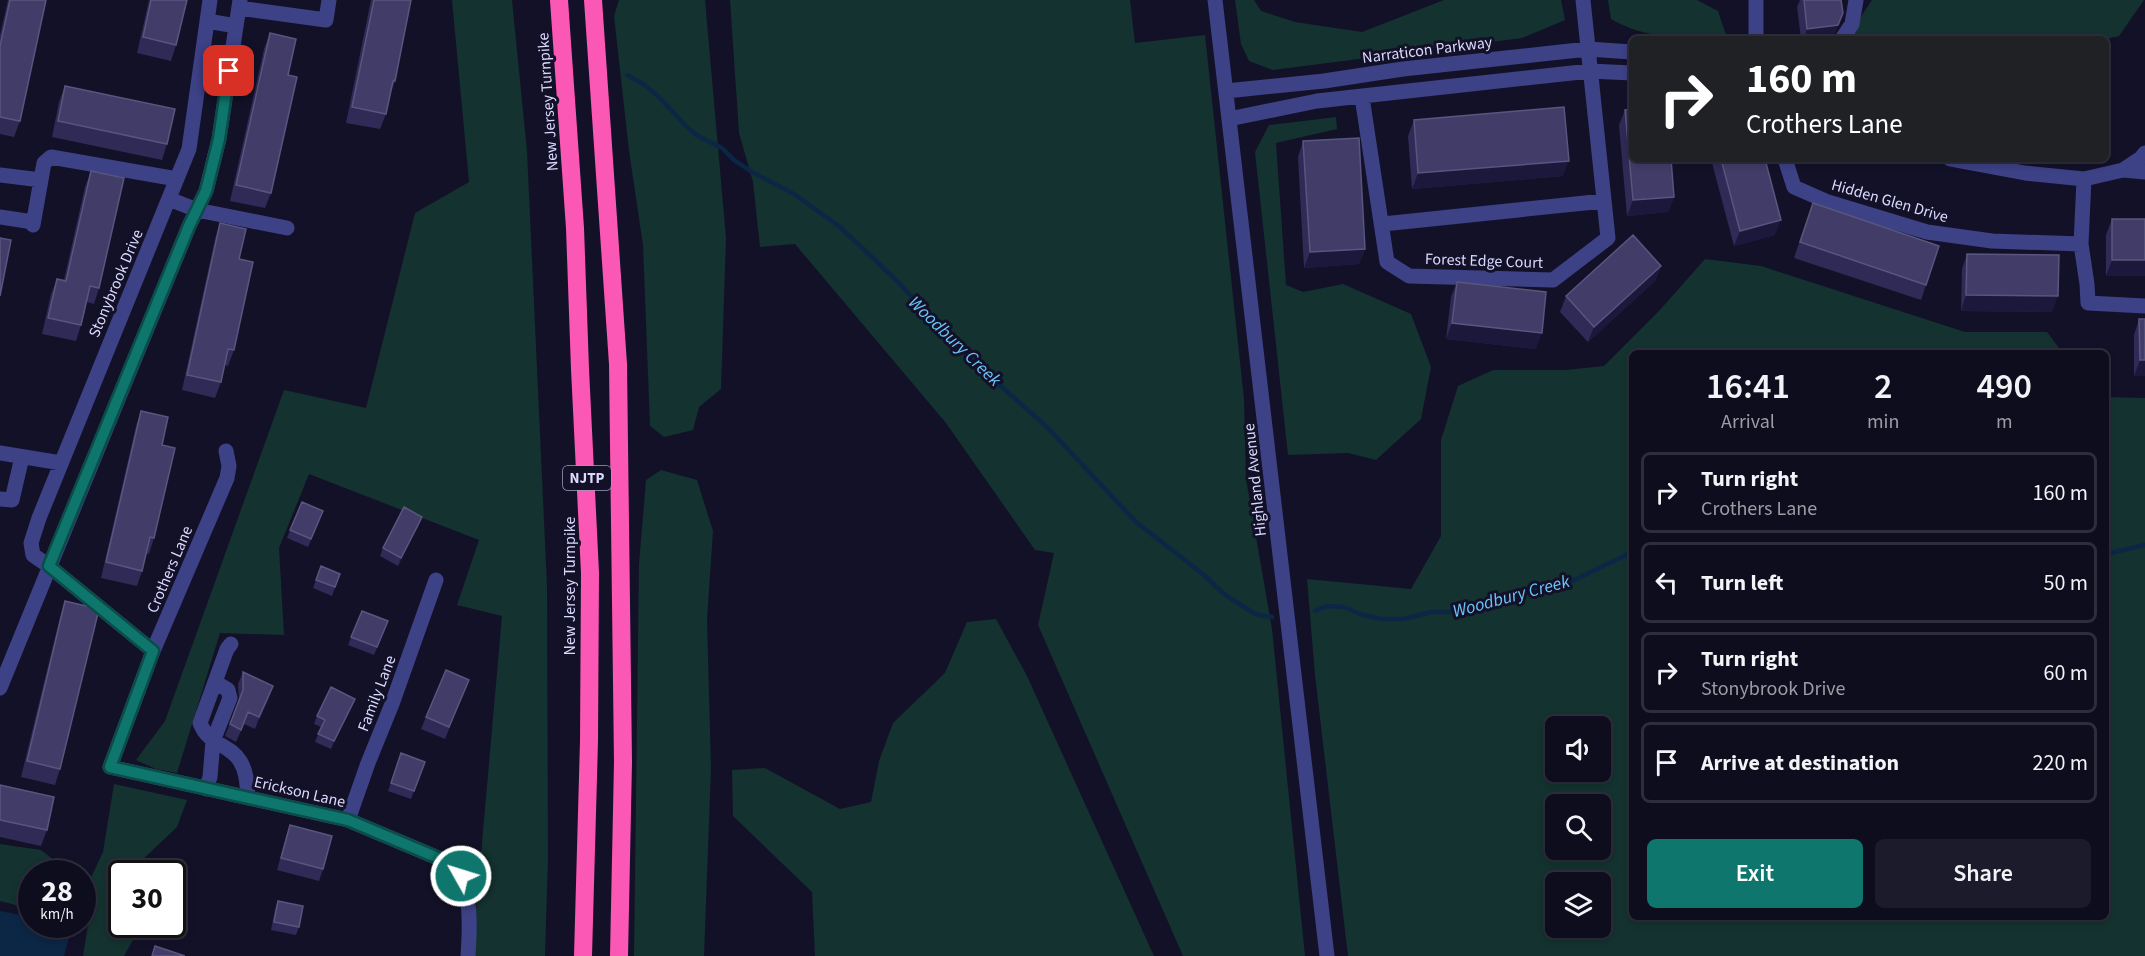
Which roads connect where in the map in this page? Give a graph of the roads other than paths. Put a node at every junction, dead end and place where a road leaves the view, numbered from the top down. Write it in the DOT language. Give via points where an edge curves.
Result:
graph roads {
  1 [pos="210,0"];
  2 [pos="329,0"];
  3 [pos="560,0"];
  4 [pos="593,0"];
  5 [pos="1215,0"];
  6 [pos="1583,0"];
  7 [pos="1756,0"];
  8 [pos="1857,0"];
  9 [pos="240,4"];
  10 [pos="207,21"];
  11 [pos="236,26"];
  12 [pos="1756,36"];
  13 [pos="1844,36"];
  14 [pos="1588,49"];
  15 [pos="1629,52"];
  16 [pos="1590,71"];
  17 [pos="1629,73"];
  18 [pos="1226,91"];
  19 [pos="1362,97"];
  20 [pos="1229,119"];
  21 [pos="2145,153"];
  22 [pos="1786,162"];
  23 [pos="1967,162"];
  24 [pos="2123,170"];
  25 [pos="2145,172"];
  26 [pos="0,175"];
  27 [pos="177,179"];
  28 [pos="2084,179"];
  29 [pos="41,180"];
  30 [pos="169,199"];
  31 [pos="1604,201"];
  32 [pos="197,210"];
  33 [pos="0,217"];
  34 [pos="1383,224"];
  35 [pos="286,228"];
  36 [pos="2081,244"];
  37 [pos="2145,306"];
  38 [pos="226,451"];
  39 [pos="0,453"];
  40 [pos="22,457"];
  41 [pos="61,463"];
  42 [pos="0,499"];
  43 [pos="49,566"];
  44 [pos="436,580"];
  45 [pos="231,644"];
  46 [pos="153,651"];
  47 [pos="0,688"];
  48 [pos="213,741"];
  49 [pos="110,767"];
  50 [pos="206,789"];
  51 [pos="248,798"];
  52 [pos="348,820"];
  53 [pos="468,956"];
  54 [pos="583,956"];
  55 [pos="619,956"];
  56 [pos="1327,956"];
  1 -- 10 [label="street, Stonybrook Drive"];
  2 -- 9 [label="street" via="326,20"];
  3 -- 54 [label="highway, New Jersey Turnpike / NJTP" via="575,228 590,573"];
  4 -- 55 [label="highway, NJTP" via="618,364 623,762"];
  5 -- 18 [label="street, Highland Avenue"];
  6 -- 14 [label="street, Forest Edge Court"];
  7 -- 12 [label="street"];
  8 -- 13 [label="street" via="1852,24"];
  9 -- 11 [label="street"];
  10 -- 11 [label="street"];
  10 -- 27 [label="street, Stonybrook Drive" via="189,149"];
  11 -- 32 [label="street" via="219,139"];
  14 -- 15 [label="street, Narraticon Parkway"];
  14 -- 16 [label="street, Forest Edge Court"];
  14 -- 18 [label="street, Narraticon Parkway"];
  16 -- 17 [label="street"];
  16 -- 19 [label="street"];
  16 -- 31 [label="street, Forest Edge Court"];
  18 -- 20 [label="street, Highland Avenue"];
  19 -- 20 [label="street" via="1317,101"];
  19 -- 34 [label="street, Forest Edge Court"];
  20 -- 56 [label="street, Highland Avenue"];
  21 -- 24 [label="street"];
  22 -- 36 [label="street, Hidden Glen Drive" via="1794,187 1828,202 1927,232 1992,241"];
  23 -- 28 [label="street"];
  24 -- 25 [label="street"];
  24 -- 28 [label="street"];
  26 -- 29 [label="street"];
  27 -- 29 [label="street" via="51,157 44,163"];
  27 -- 30 [label="street, Stonybrook Drive"];
  28 -- 36 [label="street"];
  29 -- 33 [label="street" via="33,223"];
  30 -- 32 [label="street"];
  30 -- 41 [label="street, Stonybrook Drive"];
  31 -- 34 [label="street"];
  31 -- 34 [label="street, Forest Edge Court" via="1608,238 1553,280 1409,276 1387,262"];
  32 -- 35 [label="street"];
  32 -- 43 [label="street"];
  36 -- 37 [label="street" via="2088,303"];
  38 -- 46 [label="street, Crothers Lane" via="227,478"];
  39 -- 40 [label="street"];
  40 -- 41 [label="street"];
  40 -- 42 [label="street" via="12,500"];
  41 -- 43 [label="street, Stonybrook Drive" via="31,543 33,555"];
  43 -- 46 [label="street, Stonybrook Drive"];
  43 -- 47 [label="street"];
  44 -- 52 [label="street, Family Lane"];
  45 -- 48 [label="street" via="215,682 228,690 230,698"];
  46 -- 49 [label="street, Crothers Lane"];
  48 -- 50 [label="street"];
  48 -- 51 [label="street" via="239,759"];
  49 -- 50 [label="street, Erickson Lane"];
  50 -- 51 [label="street, Erickson Lane"];
  51 -- 52 [label="street, Erickson Lane"];
  52 -- 53 [label="street, Erickson Lane" via="450,863 461,876 470,913"];
}
